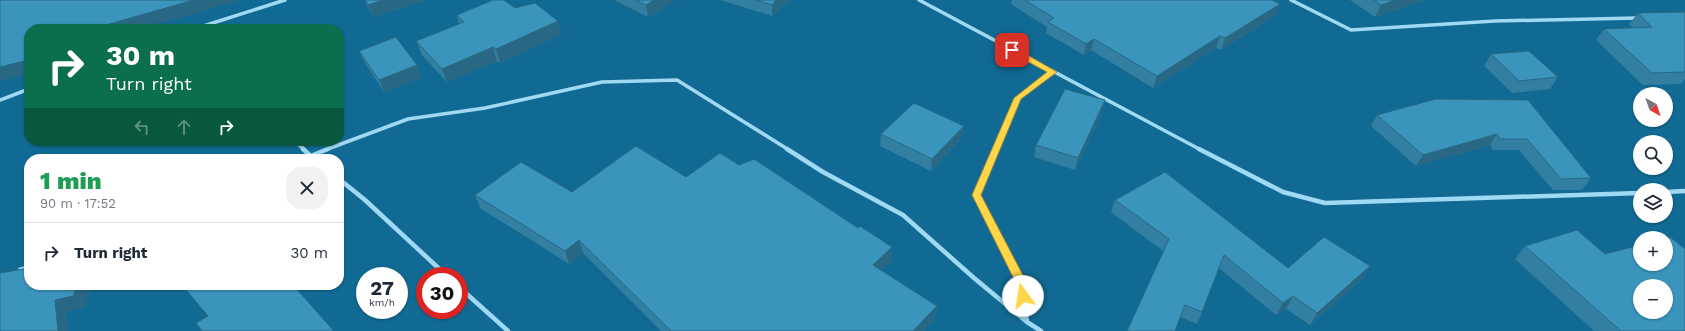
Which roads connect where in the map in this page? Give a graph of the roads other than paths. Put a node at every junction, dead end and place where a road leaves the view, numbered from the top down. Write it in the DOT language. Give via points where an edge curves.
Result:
graph roads {
  1 [pos="285,0"];
  2 [pos="919,0"];
  3 [pos="1291,0"];
  4 [pos="1642,18"];
  5 [pos="210,24"];
  6 [pos="1053,72"];
  7 [pos="24,91"];
  8 [pos="0,100"];
  9 [pos="344,143"];
  10 [pos="300,146"];
  11 [pos="334,146"];
  12 [pos="309,154"];
  13 [pos="313,154"];
  14 [pos="344,183"];
  15 [pos="1685,191"];
  16 [pos="1673,192"];
  17 [pos="1633,193"];
  18 [pos="437,267"];
  19 [pos="24,269"];
  20 [pos="14,272"];
  21 [pos="468,295"];
  22 [pos="1027,322"];
  23 [pos="508,331"];
  24 [pos="1040,331"];
  1 -- 5 [label="street"];
  2 -- 6 [label="street"];
  3 -- 4 [label="street" via="1350,30 1495,21"];
  6 -- 17 [label="street" via="1251,177 1283,192 1325,203"];
  6 -- 22 [label="street" via="1018,98 976,195 1022,283"];
  7 -- 8 [label="street"];
  9 -- 22 [label="street" via="408,119 485,108 602,82 677,80 823,172 903,215"];
  10 -- 12 [label="street"];
  11 -- 13 [label="street"];
  14 -- 18 [label="street"];
  15 -- 16 [label="street"];
  19 -- 20 [label="street"];
  21 -- 23 [label="street"];
  22 -- 24 [label="street"];
}
